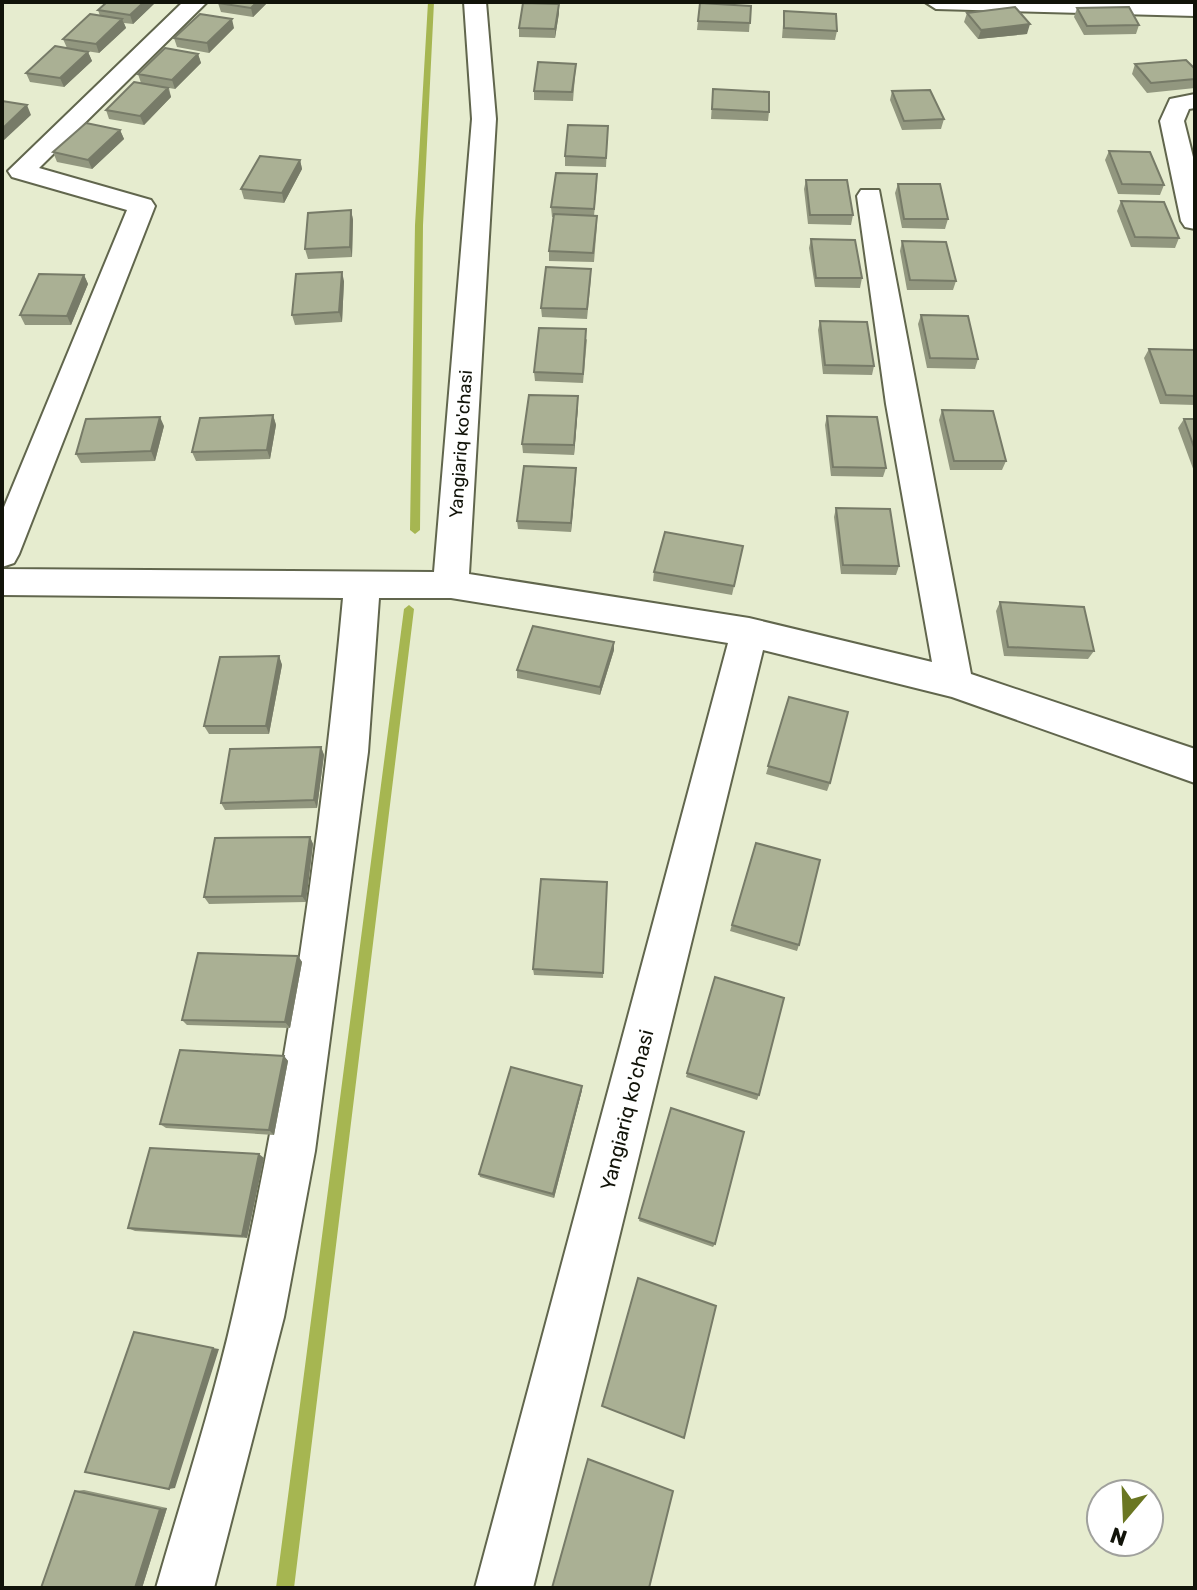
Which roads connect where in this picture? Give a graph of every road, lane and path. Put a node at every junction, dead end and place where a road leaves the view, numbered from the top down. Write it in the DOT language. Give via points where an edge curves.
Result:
graph roads {
  1 [pos="196,2"];
  2 [pos="475,2"];
  3 [pos="936,2"];
  4 [pos="1195,9"];
  5 [pos="1195,101"];
  6 [pos="870,196"];
  7 [pos="1195,221"];
  8 [pos="2,554"];
  9 [pos="2,582"];
  10 [pos="362,583"];
  11 [pos="451,585"];
  12 [pos="749,632"];
  13 [pos="954,683"];
  14 [pos="1195,766"];
  15 [pos="185,1588"];
  16 [pos="504,1588"];
  1 -- 8 [label="street" via="21,171 142,206"];
  2 -- 11 [label="street, Yangiariq ko'chasi" via="484,119"];
  3 -- 4 [label="street"];
  5 -- 7 [label="street" via="1179,104 1172,121"];
  6 -- 13 [label="street"];
  9 -- 10 [label="street"];
  10 -- 11 [label="street"];
  10 -- 15 [label="street" via="348,752 291,1151 258,1317"];
  11 -- 12 [label="street"];
  12 -- 13 [label="street"];
  12 -- 16 [label="street, Yangiariq ko'chasi"];
  13 -- 14 [label="street"];
}
